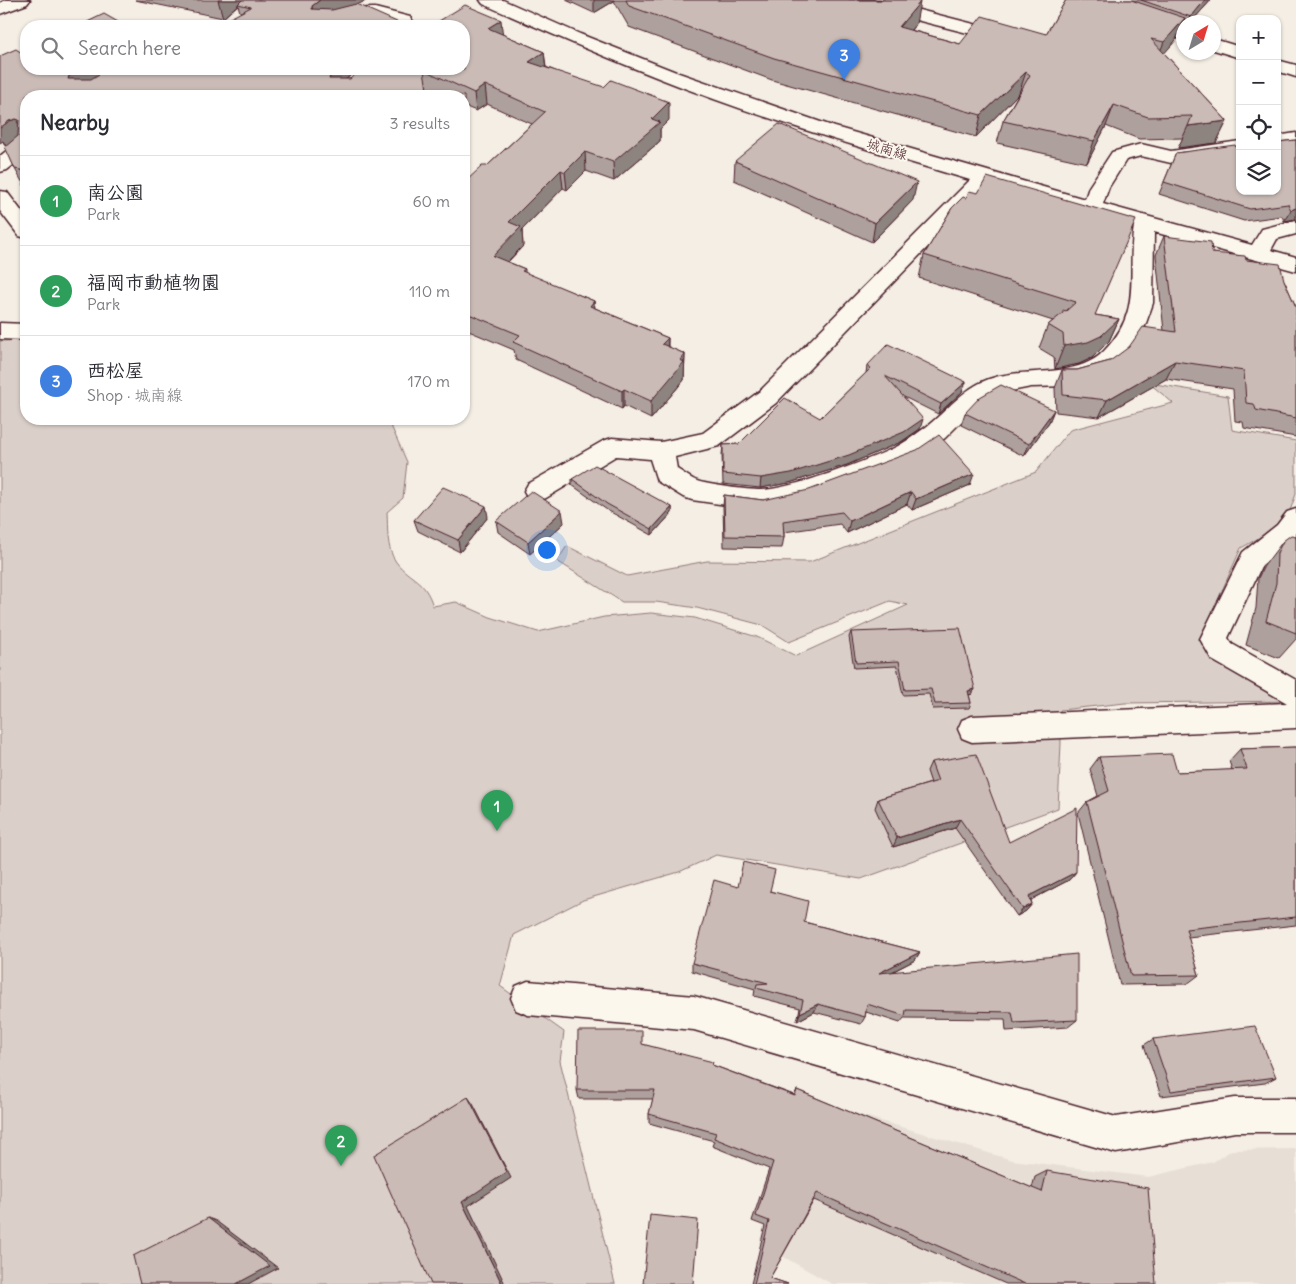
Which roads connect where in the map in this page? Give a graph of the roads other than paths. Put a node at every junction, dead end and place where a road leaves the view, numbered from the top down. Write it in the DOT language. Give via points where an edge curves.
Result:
graph roads {
  1 [pos="21,0"];
  2 [pos="489,0"];
  3 [pos="859,0"];
  4 [pos="1078,0"];
  5 [pos="0,9"];
  6 [pos="341,20"];
  7 [pos="402,20"];
  8 [pos="1176,31"];
  9 [pos="1021,42"];
  10 [pos="1221,46"];
  11 [pos="1236,52"];
  12 [pos="1281,66"];
  13 [pos="1296,71"];
  14 [pos="1296,139"];
  15 [pos="1281,141"];
  16 [pos="1236,148"];
  17 [pos="20,150"];
  18 [pos="0,166"];
  19 [pos="984,178"];
  20 [pos="0,197"];
  21 [pos="1092,207"];
  22 [pos="1145,221"];
  23 [pos="20,223"];
  24 [pos="1296,227"];
  25 [pos="1260,254"];
  26 [pos="1290,263"];
  27 [pos="1285,285"];
  28 [pos="0,331"];
  29 [pos="20,332"];
  30 [pos="661,451"];
  31 [pos="537,491"];
  32 [pos="1296,519"];
  33 [pos="1296,694"];
  34 [pos="1296,715"];
  35 [pos="972,729"];
  36 [pos="528,998"];
  37 [pos="1296,1115"];
  1 -- 5 [label="street"];
  2 -- 19 [label="street, 城南線" via="668,76 828,131"];
  3 -- 9 [label="street"];
  4 -- 8 [label="street"];
  6 -- 7 [label="street" via="375,12"];
  10 -- 11 [label="street"];
  12 -- 13 [label="street"];
  14 -- 15 [label="street"];
  16 -- 21 [label="street" via="1171,157 1141,150 1119,156"];
  17 -- 18 [label="street"];
  19 -- 21 [label="street, 城南線"];
  19 -- 30 [label="street" via="768,397 710,440"];
  20 -- 23 [label="street"];
  21 -- 22 [label="street, 城南線"];
  22 -- 25 [label="street, 城南線"];
  22 -- 30 [label="street" via="1142,303 1134,326 1112,357 1093,370 1069,378 1031,379 995,386 968,402 936,432 904,454 807,490 761,500 692,490 666,474"];
  24 -- 25 [label="street" via="1269,234"];
  25 -- 26 [label="street, 城南線"];
  26 -- 27 [label="street"];
  28 -- 29 [label="street"];
  30 -- 31 [label="street" via="612,447"];
  32 -- 33 [label="street" via="1281,538 1259,550 1252,559 1214,639 1222,652"];
  34 -- 35 [label="street"];
  36 -- 37 [label="street" via="694,1013 1116,1135 1235,1115"];
}
